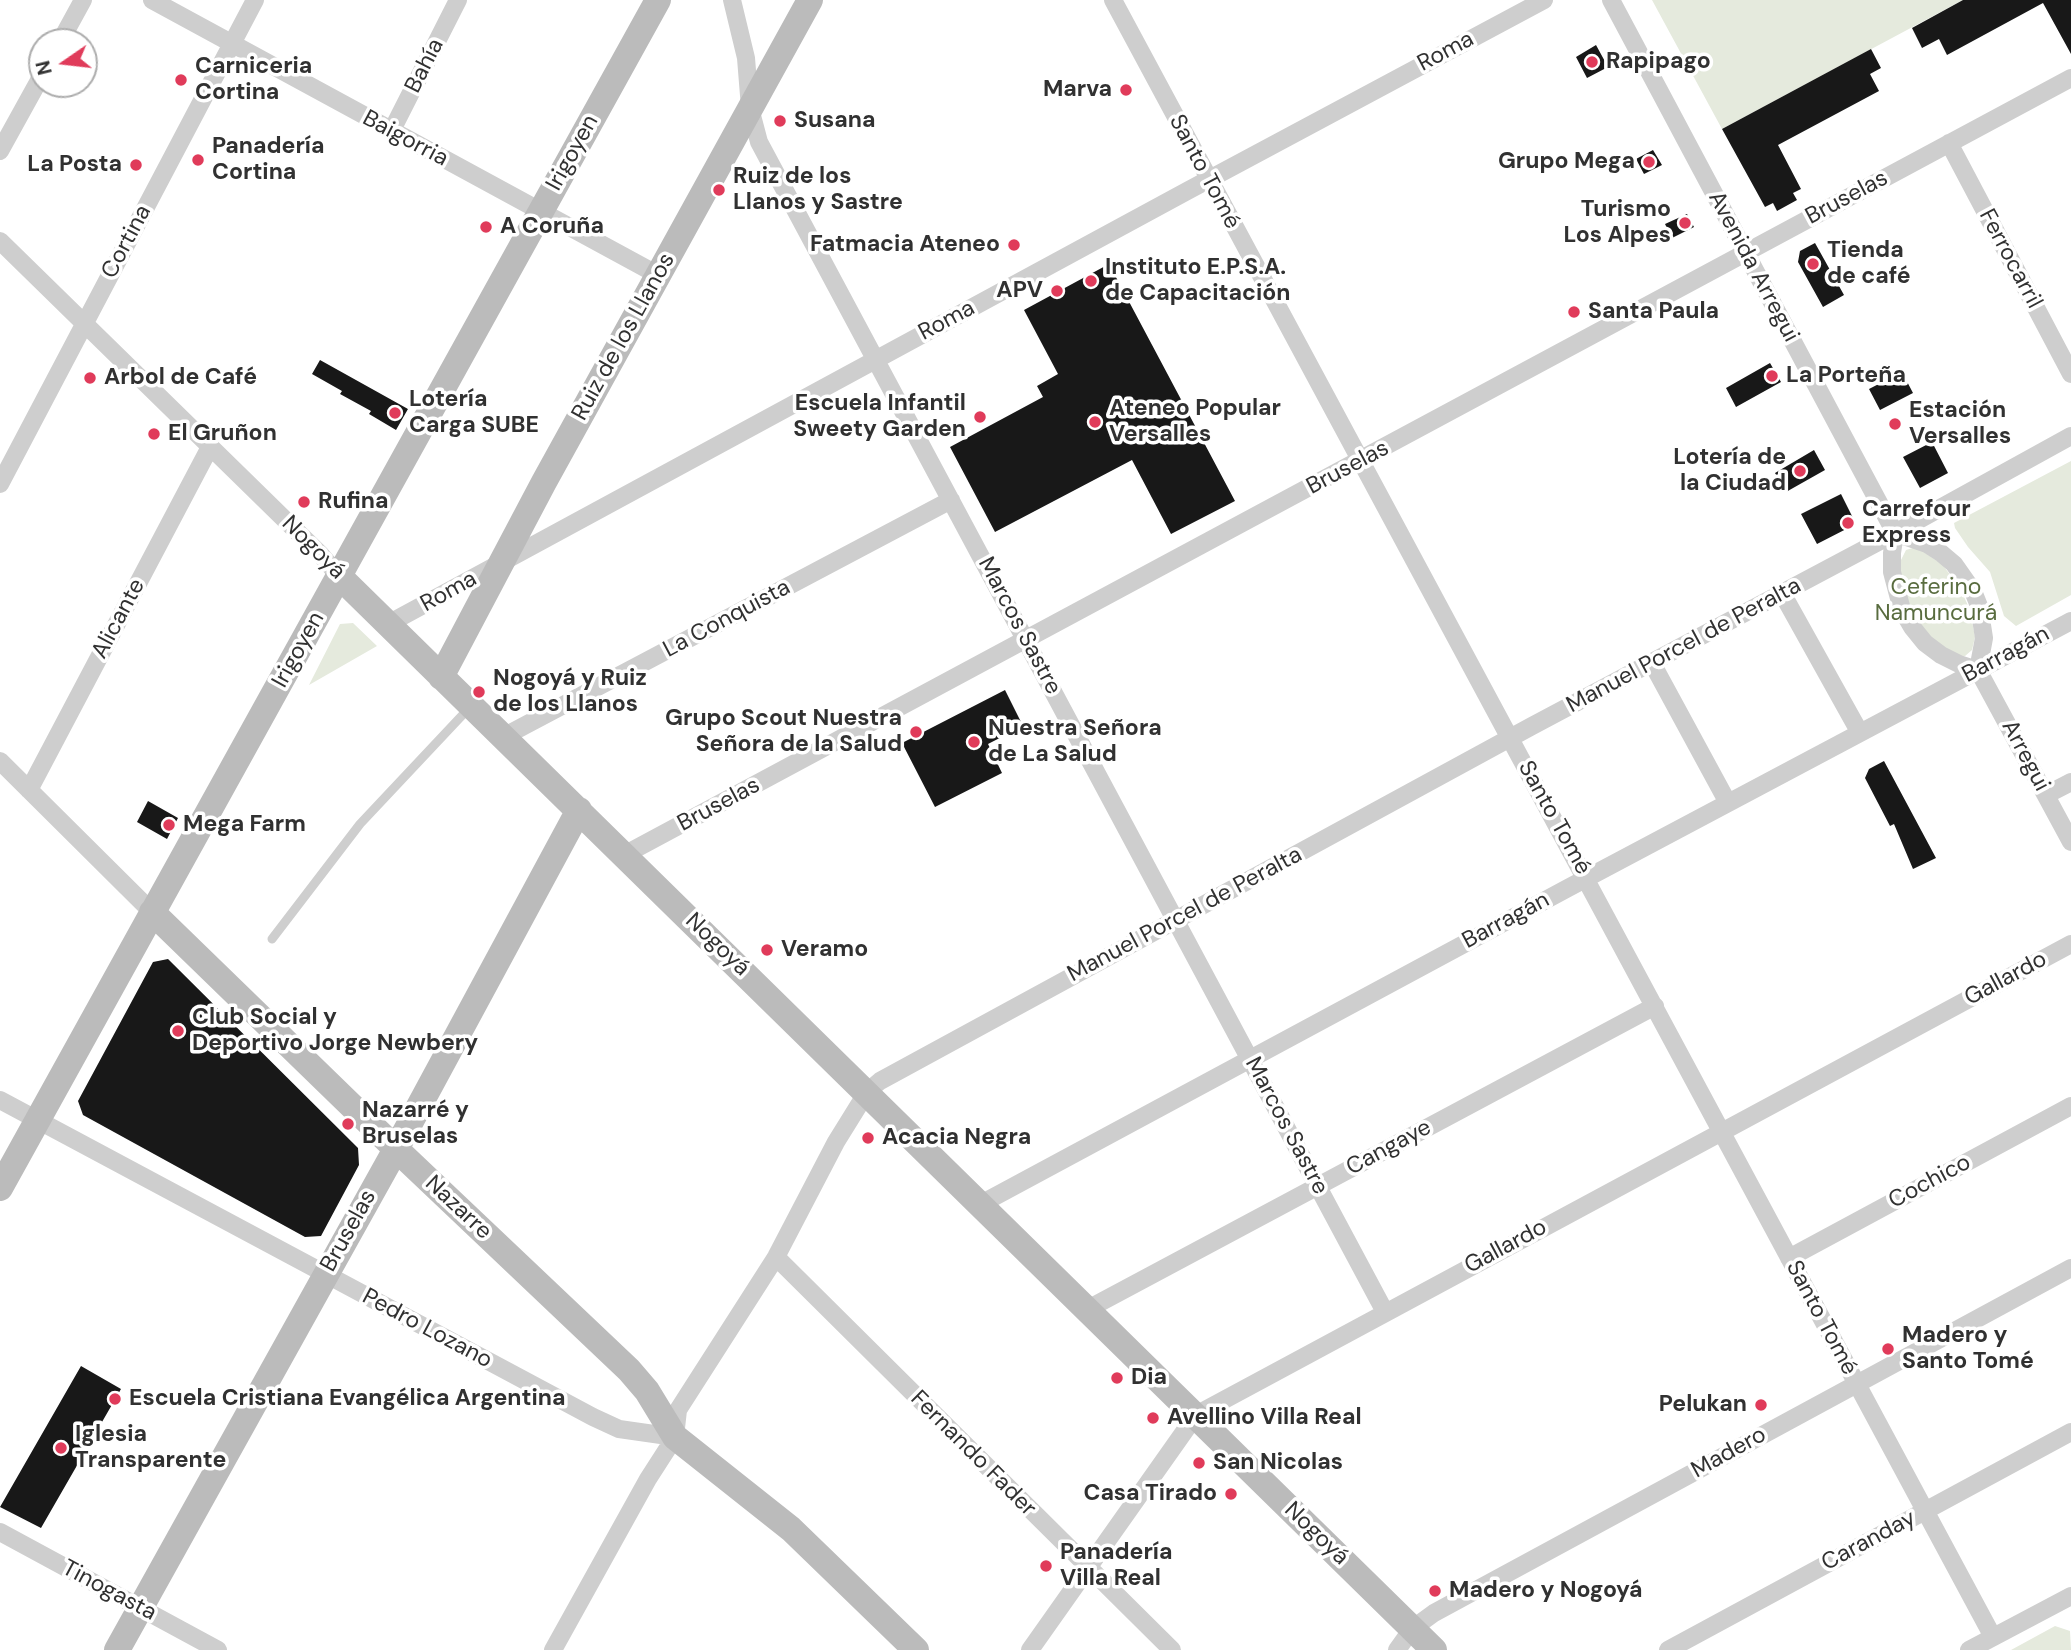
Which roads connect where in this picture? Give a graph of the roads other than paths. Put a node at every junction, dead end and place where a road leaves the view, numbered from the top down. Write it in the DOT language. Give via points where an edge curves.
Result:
graph roads {
  1 [pos="83,0"];
  2 [pos="152,0"];
  3 [pos="255,0"];
  4 [pos="458,0"];
  5 [pos="658,0"];
  6 [pos="732,0"];
  7 [pos="810,0"];
  8 [pos="1113,0"];
  9 [pos="1544,0"];
  10 [pos="1611,0"];
  11 [pos="68,28"];
  12 [pos="231,44"];
  13 [pos="2071,78"];
  14 [pos="29,98"];
  15 [pos="750,108"];
  16 [pos="391,132"];
  17 [pos="1949,144"];
  18 [pos="0,151"];
  19 [pos="1208,179"];
  20 [pos="540,213"];
  21 [pos="0,241"];
  22 [pos="1746,253"];
  23 [pos="658,275"];
  24 [pos="83,324"];
  25 [pos="876,359"];
  26 [pos="2071,374"];
  27 [pos="2071,436"];
  28 [pos="210,447"];
  29 [pos="1360,461"];
  30 [pos="0,485"];
  31 [pos="951,500"];
  32 [pos="1895,533"];
  33 [pos="500,563"];
  34 [pos="340,577"];
  35 [pos="1782,593"];
  36 [pos="2071,621"];
  37 [pos="388,624"];
  38 [pos="1026,641"];
  39 [pos="1653,663"];
  40 [pos="1978,670"];
  41 [pos="440,677"];
  42 [pos="471,706"];
  43 [pos="1860,733"];
  44 [pos="503,737"];
  45 [pos="1510,738"];
  46 [pos="0,761"];
  47 [pos="2071,782"];
  48 [pos="29,790"];
  49 [pos="2046,795"];
  50 [pos="1728,803"];
  51 [pos="579,810"];
  52 [pos="2071,842"];
  53 [pos="624,855"];
  54 [pos="1587,878"];
  55 [pos="152,912"];
  56 [pos="1176,920"];
  57 [pos="272,939"];
  58 [pos="2071,944"];
  59 [pos="1655,1006"];
  60 [pos="1250,1059"];
  61 [pos="867,1092"];
  62 [pos="0,1100"];
  63 [pos="2071,1106"];
  64 [pos="38,1120"];
  65 [pos="1721,1131"];
  66 [pos="396,1149"];
  67 [pos="1319,1186"];
  68 [pos="0,1188"];
  69 [pos="979,1205"];
  70 [pos="776,1257"];
  71 [pos="1789,1258"];
  72 [pos="2071,1268"];
  73 [pos="325,1275"];
  74 [pos="1086,1310"];
  75 [pos="1385,1312"];
  76 [pos="1856,1384"];
  77 [pos="1196,1415"];
  78 [pos="2071,1432"];
  79 [pos="676,1437"];
  80 [pos="1924,1512"];
  81 [pos="0,1532"];
  82 [pos="1087,1568"];
  83 [pos="2071,1596"];
  84 [pos="140,1607"];
  85 [pos="1412,1629"];
  86 [pos="1993,1637"];
  87 [pos="117,1650"];
  88 [pos="218,1650"];
  89 [pos="553,1650"];
  90 [pos="916,1650"];
  91 [pos="1030,1650"];
  92 [pos="1172,1650"];
  93 [pos="1397,1650"];
  94 [pos="1434,1650"];
  95 [pos="1668,1650"];
  96 [pos="1969,1650"];
  1 -- 11 [label="street"];
  2 -- 12 [label="street, Baigorria"];
  3 -- 12 [label="street, Cortina"];
  4 -- 16 [label="street, Bahía"];
  5 -- 20 [label="street, Irigoyen"];
  6 -- 15 [label="street, Marcos Sastre" via="746,58"];
  7 -- 15 [label="street, Ruiz de los Llanos"];
  8 -- 19 [label="street, Santo Tomé"];
  9 -- 19 [label="street, Roma"];
  10 -- 22 [label="street, Avenida Arregui"];
  12 -- 16 [label="street, Baigorria"];
  12 -- 24 [label="street, Cortina"];
  13 -- 17 [label="street, Bruselas"];
  14 -- 18 [label="street"];
  15 -- 23 [label="street, Ruiz de los Llanos"];
  15 -- 25 [label="street, Marcos Sastre" via="759,142"];
  16 -- 20 [label="street, Baigorria"];
  17 -- 22 [label="street, Bruselas"];
  17 -- 26 [label="street, Ferrocarril"];
  19 -- 25 [label="street, Roma"];
  19 -- 29 [label="street, Santo Tomé"];
  20 -- 23 [label="street, Baigorria"];
  20 -- 34 [label="street, Irigoyen"];
  21 -- 24 [label="street, Nogoyá"];
  22 -- 29 [label="street, Bruselas"];
  22 -- 32 [label="street, Avenida Arregui"];
  23 -- 33 [label="street, Ruiz de los Llanos"];
  24 -- 28 [label="street, Nogoyá"];
  24 -- 30 [label="street, Cortina"];
  25 -- 31 [label="street, Marcos Sastre"];
  25 -- 33 [label="street, Roma"];
  27 -- 32 [label="street, Manuel Porcel de Peralta"];
  28 -- 34 [label="street, Nogoyá"];
  28 -- 48 [label="street, Alicante"];
  29 -- 38 [label="street, Bruselas"];
  29 -- 45 [label="street, Santo Tomé"];
  31 -- 38 [label="street, Marcos Sastre"];
  31 -- 44 [label="street, La Conquista"];
  32 -- 35 [label="street, Manuel Porcel de Peralta"];
  32 -- 40 [label="street" via="1892,572 1912,628 1941,655"];
  32 -- 40 [label="street" via="1941,553 1973,590 1984,638"];
  33 -- 37 [label="street, Roma"];
  33 -- 41 [label="street, Ruiz de los Llanos"];
  34 -- 37 [label="street, Nogoyá"];
  34 -- 55 [label="street, Irigoyen"];
  35 -- 39 [label="street, Manuel Porcel de Peralta"];
  35 -- 43 [label="street"];
  36 -- 40 [label="street, Barragán"];
  37 -- 41 [label="street, Nogoyá"];
  38 -- 53 [label="street, Bruselas"];
  38 -- 56 [label="street, Marcos Sastre"];
  39 -- 45 [label="street, Manuel Porcel de Peralta"];
  39 -- 50 [label="street"];
  40 -- 43 [label="street, Barragán"];
  40 -- 49 [label="street, Arregui"];
  41 -- 42 [label="street, Nogoyá"];
  42 -- 44 [label="street, Nogoyá"];
  42 -- 57 [label="lane" via="360,824"];
  43 -- 50 [label="street, Barragán"];
  44 -- 51 [label="street, Nogoyá"];
  45 -- 54 [label="street, Santo Tomé"];
  45 -- 56 [label="street, Manuel Porcel de Peralta"];
  46 -- 48 [label="street, Nazarre"];
  47 -- 49 [label="street"];
  48 -- 55 [label="street, Nazarre"];
  49 -- 52 [label="street, Arregui"];
  50 -- 54 [label="street, Barragán"];
  51 -- 53 [label="street, Nogoyá"];
  51 -- 66 [label="street, Bruselas"];
  53 -- 61 [label="street, Nogoyá"];
  54 -- 59 [label="street, Santo Tomé"];
  54 -- 60 [label="street, Barragán"];
  55 -- 64 [label="street, Irigoyen"];
  55 -- 66 [label="street, Nazarre"];
  56 -- 60 [label="street, Marcos Sastre"];
  56 -- 61 [label="street, Manuel Porcel de Peralta" via="880,1080"];
  58 -- 65 [label="street, Gallardo"];
  59 -- 65 [label="street, Santo Tomé"];
  59 -- 67 [label="street, Cangaye"];
  60 -- 67 [label="street, Marcos Sastre"];
  60 -- 69 [label="street, Barragán"];
  61 -- 69 [label="street, Nogoyá"];
  61 -- 70 [label="street, Manuel Porcel de Peralta"];
  62 -- 64 [label="street, Pedro Lozano"];
  63 -- 71 [label="street, Cochico"];
  64 -- 68 [label="street, Irigoyen"];
  64 -- 73 [label="street, Pedro Lozano"];
  65 -- 71 [label="street, Santo Tomé"];
  65 -- 75 [label="street, Gallardo"];
  66 -- 73 [label="street, Bruselas"];
  66 -- 79 [label="street, Nazarre" via="629,1370"];
  67 -- 74 [label="street, Cangaye"];
  67 -- 75 [label="street, Marcos Sastre"];
  69 -- 74 [label="street, Nogoyá"];
  70 -- 79 [label="street, Manuel Porcel de Peralta" via="678,1410"];
  70 -- 82 [label="street, Fernando Fader"];
  71 -- 76 [label="street, Santo Tomé"];
  72 -- 76 [label="street, Madero"];
  73 -- 79 [label="street, Pedro Lozano" via="610,1425"];
  73 -- 84 [label="street, Bruselas"];
  74 -- 77 [label="street, Nogoyá"];
  75 -- 77 [label="street, Gallardo"];
  76 -- 80 [label="street, Santo Tomé"];
  76 -- 85 [label="street, Madero"];
  77 -- 82 [label="street, Gallardo"];
  77 -- 85 [label="street, Nogoyá"];
  78 -- 80 [label="street, Caranday"];
  79 -- 89 [label="street, Manuel Porcel de Peralta"];
  79 -- 90 [label="street, Nazarre" via="792,1529"];
  80 -- 86 [label="street, Santo Tomé"];
  80 -- 95 [label="street, Caranday"];
  81 -- 84 [label="street, Tinogasta"];
  82 -- 91 [label="street, Gallardo"];
  82 -- 92 [label="street, Fernando Fader"];
  83 -- 86 [label="street"];
  84 -- 87 [label="street, Bruselas"];
  84 -- 88 [label="street, Tinogasta"];
  85 -- 93 [label="street, Madero"];
  85 -- 94 [label="street, Nogoyá"];
  86 -- 96 [label="street"];
}
